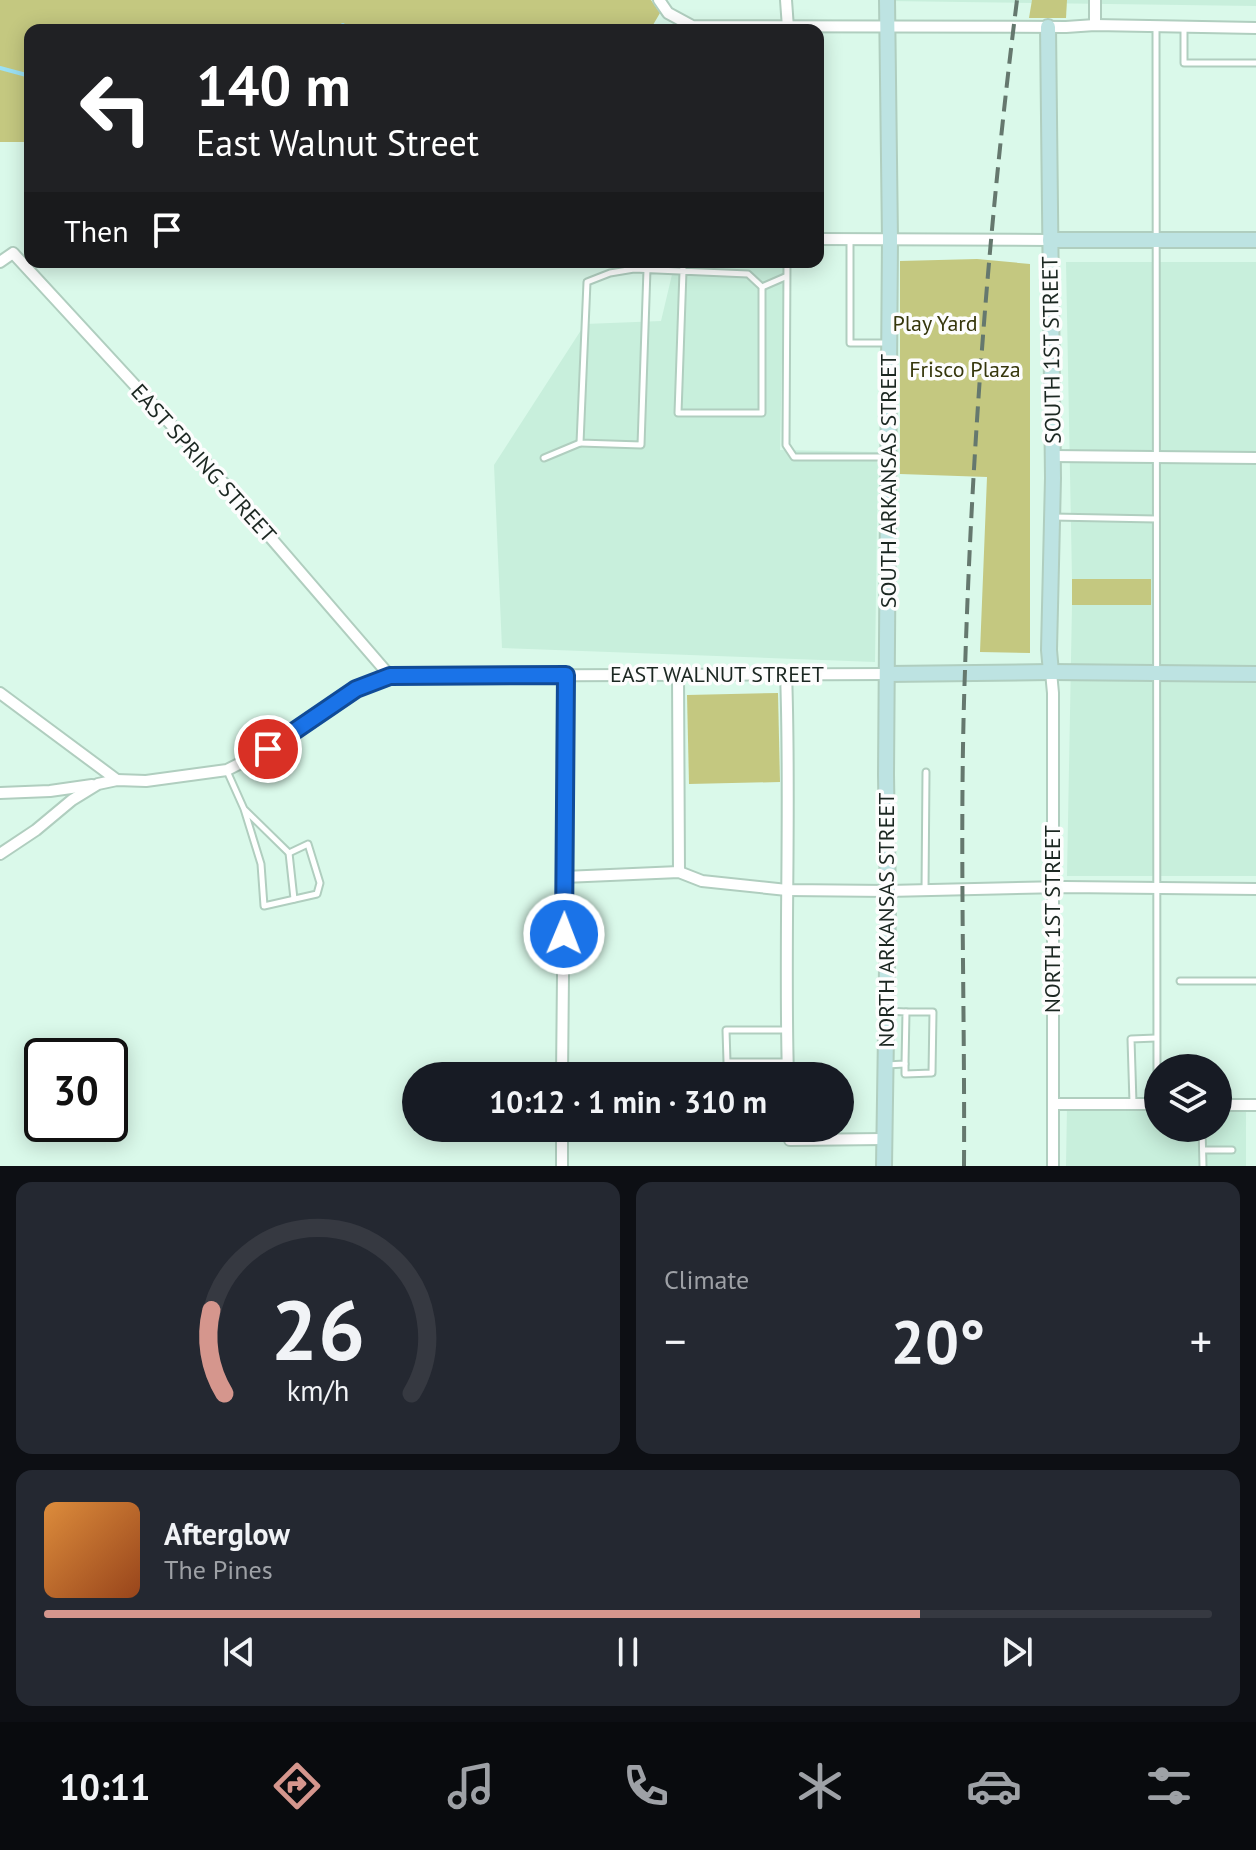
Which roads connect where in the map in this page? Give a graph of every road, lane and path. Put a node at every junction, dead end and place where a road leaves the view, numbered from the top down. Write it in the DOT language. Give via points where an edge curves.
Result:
graph roads {
  1 [pos="659,0"];
  2 [pos="786,0"];
  3 [pos="887,0"];
  4 [pos="1095,0"];
  5 [pos="688,24"];
  6 [pos="788,24"];
  7 [pos="1095,25"];
  8 [pos="1156,26"];
  9 [pos="1048,27"];
  10 [pos="1184,27"];
  11 [pos="824,28"];
  12 [pos="889,28"];
  13 [pos="1256,28"];
  14 [pos="1256,63"];
  15 [pos="824,239"];
  16 [pos="850,239"];
  17 [pos="890,239"];
  18 [pos="1050,240"];
  19 [pos="1156,240"];
  20 [pos="1256,240"];
  21 [pos="0,262"];
  22 [pos="24,265"];
  23 [pos="27,268"];
  24 [pos="786,268"];
  25 [pos="647,269"];
  26 [pos="683,271"];
  27 [pos="785,277"];
  28 [pos="762,287"];
  29 [pos="889,343"];
  30 [pos="580,443"];
  31 [pos="1052,456"];
  32 [pos="888,457"];
  33 [pos="1156,457"];
  34 [pos="544,458"];
  35 [pos="1256,458"];
  36 [pos="1052,517"];
  37 [pos="1156,519"];
  38 [pos="1051,672"];
  39 [pos="786,673"];
  40 [pos="1156,673"];
  41 [pos="678,674"];
  42 [pos="888,674"];
  43 [pos="1256,674"];
  44 [pos="566,675"];
  45 [pos="390,676"];
  46 [pos="0,693"];
  47 [pos="227,770"];
  48 [pos="926,772"];
  49 [pos="117,780"];
  50 [pos="98,784"];
  51 [pos="0,793"];
  52 [pos="244,809"];
  53 [pos="289,853"];
  54 [pos="0,854"];
  55 [pos="679,872"];
  56 [pos="564,877"];
  57 [pos="1053,888"];
  58 [pos="1155,888"];
  59 [pos="1256,889"];
  60 [pos="787,890"];
  61 [pos="888,891"];
  62 [pos="925,891"];
  63 [pos="294,899"];
  64 [pos="1180,981"];
  65 [pos="1256,981"];
  66 [pos="886,1010"];
  67 [pos="906,1012"];
  68 [pos="787,1030"];
  69 [pos="1156,1038"];
  70 [pos="1156,1054"];
  71 [pos="562,1062"];
  72 [pos="727,1062"];
  73 [pos="788,1062"];
  74 [pos="905,1064"];
  75 [pos="886,1065"];
  76 [pos="1053,1104"];
  77 [pos="1133,1104"];
  78 [pos="1144,1104"];
  79 [pos="1232,1105"];
  80 [pos="1256,1105"];
  81 [pos="854,1137"];
  82 [pos="884,1139"];
  83 [pos="562,1142"];
  84 [pos="1203,1142"];
  85 [pos="1203,1150"];
  86 [pos="1232,1150"];
  87 [pos="562,1166"];
  88 [pos="884,1166"];
  89 [pos="1053,1166"];
  90 [pos="1203,1166"];
  1 -- 5 [label="street" via="668,13"];
  2 -- 6 [label="street"];
  3 -- 12 [label="street, SOUTH ARKANSAS STREET"];
  4 -- 7 [label="street"];
  7 -- 8 [label="street"];
  7 -- 9 [label="street"];
  8 -- 10 [label="street"];
  8 -- 19 [label="lane"];
  9 -- 12 [label="street"];
  9 -- 18 [label="street, SOUTH 1ST STREET"];
  10 -- 13 [label="street"];
  10 -- 14 [label="lane" via="1184,63"];
  11 -- 12 [label="street"];
  12 -- 17 [label="street, SOUTH ARKANSAS STREET"];
  15 -- 16 [label="street"];
  16 -- 17 [label="street"];
  16 -- 29 [label="lane" via="850,343"];
  17 -- 18 [label="street"];
  17 -- 29 [label="street, SOUTH ARKANSAS STREET"];
  18 -- 19 [label="street"];
  18 -- 31 [label="street, SOUTH 1ST STREET"];
  19 -- 20 [label="street"];
  19 -- 33 [label="lane"];
  21 -- 22 [label="street, EAST SPRING STREET" via="13,253"];
  23 -- 45 [label="street, EAST SPRING STREET" via="201,457"];
  24 -- 27 [label="lane"];
  25 -- 26 [label="lane"];
  25 -- 30 [label="lane" via="587,282"];
  25 -- 30 [label="lane" via="641,445"];
  26 -- 28 [label="lane" via="748,274"];
  26 -- 28 [label="lane" via="678,413 762,413"];
  27 -- 28 [label="lane"];
  27 -- 32 [label="lane" via="786,445 794,457"];
  29 -- 32 [label="street, SOUTH ARKANSAS STREET"];
  30 -- 34 [label="lane"];
  31 -- 33 [label="street"];
  31 -- 36 [label="street, SOUTH 1ST STREET"];
  32 -- 42 [label="street, SOUTH ARKANSAS STREET"];
  33 -- 35 [label="street"];
  33 -- 37 [label="lane"];
  36 -- 37 [label="lane"];
  36 -- 38 [label="street, SOUTH 1ST STREET"];
  37 -- 40 [label="lane"];
  38 -- 40 [label="street, EAST WALNUT STREET"];
  38 -- 42 [label="street, EAST WALNUT STREET"];
  38 -- 57 [label="street, NORTH 1ST STREET"];
  39 -- 41 [label="street, EAST WALNUT STREET"];
  39 -- 42 [label="street, EAST WALNUT STREET"];
  39 -- 60 [label="street"];
  40 -- 43 [label="street, EAST WALNUT STREET"];
  40 -- 58 [label="lane"];
  41 -- 44 [label="street, EAST WALNUT STREET"];
  41 -- 55 [label="street"];
  42 -- 61 [label="street, NORTH ARKANSAS STREET"];
  44 -- 45 [label="street, EAST WALNUT STREET"];
  44 -- 56 [label="street"];
  45 -- 47 [label="street, EAST WALNUT STREET" via="356,689 268,749"];
  46 -- 49 [label="street"];
  47 -- 49 [label="street, EAST WALNUT STREET"];
  47 -- 52 [label="lane"];
  48 -- 62 [label="lane"];
  49 -- 50 [label="street, EAST WALNUT STREET"];
  50 -- 51 [label="street"];
  50 -- 54 [label="street, EAST WALNUT STREET"];
  52 -- 53 [label="lane"];
  52 -- 63 [label="lane" via="261,864 264,906"];
  53 -- 63 [label="lane"];
  53 -- 63 [label="lane" via="308,844 320,883 317,894"];
  55 -- 56 [label="street"];
  55 -- 60 [label="street" via="702,881"];
  56 -- 71 [label="street"];
  57 -- 58 [label="street"];
  57 -- 62 [label="street"];
  57 -- 76 [label="street, NORTH 1ST STREET"];
  58 -- 59 [label="street"];
  58 -- 69 [label="lane"];
  60 -- 61 [label="street"];
  60 -- 68 [label="street"];
  61 -- 62 [label="street"];
  61 -- 66 [label="street, NORTH ARKANSAS STREET"];
  64 -- 65 [label="lane"];
  66 -- 67 [label="lane"];
  66 -- 75 [label="street, NORTH ARKANSAS STREET"];
  67 -- 74 [label="lane"];
  67 -- 74 [label="lane" via="933,1012 932,1073 905,1074"];
  68 -- 72 [label="lane" via="726,1030"];
  68 -- 73 [label="street"];
  69 -- 70 [label="lane"];
  69 -- 77 [label="lane" via="1131,1039"];
  74 -- 75 [label="lane"];
  75 -- 82 [label="street, NORTH ARKANSAS STREET"];
  76 -- 77 [label="street"];
  76 -- 89 [label="street, NORTH 1ST STREET"];
  77 -- 78 [label="street"];
  79 -- 80 [label="street"];
  81 -- 82 [label="street"];
  82 -- 88 [label="street, NORTH ARKANSAS STREET"];
  83 -- 87 [label="street"];
  84 -- 85 [label="lane"];
  85 -- 86 [label="lane"];
  85 -- 90 [label="lane"];
}
